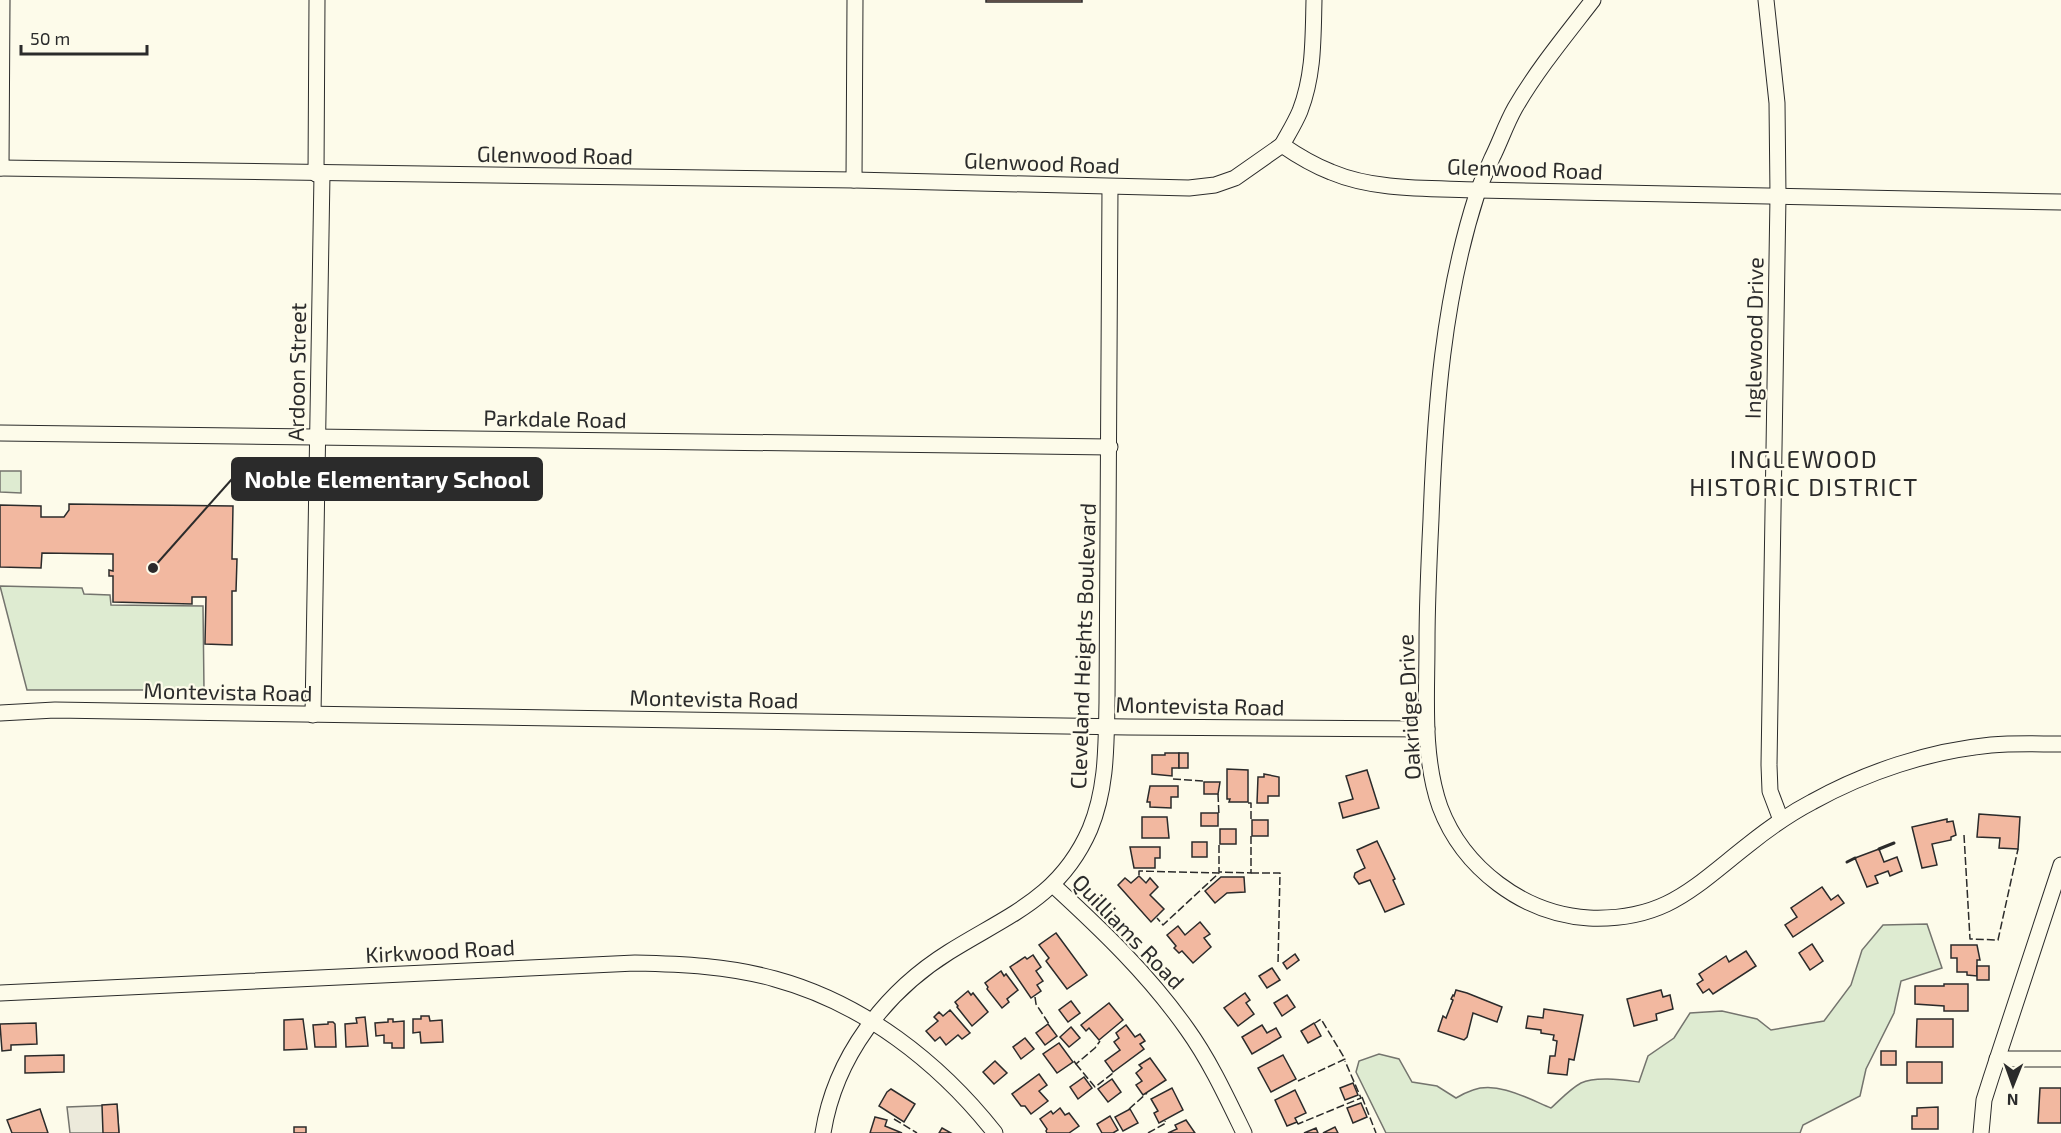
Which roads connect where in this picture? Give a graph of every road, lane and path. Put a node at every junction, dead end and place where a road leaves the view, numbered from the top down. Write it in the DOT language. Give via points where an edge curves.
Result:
graph roads {
  1 [pos="2,0"];
  2 [pos="317,0"];
  3 [pos="855,0"];
  4 [pos="1314,0"];
  5 [pos="1593,0"];
  6 [pos="1766,0"];
  7 [pos="1282,145"];
  8 [pos="1,168"];
  9 [pos="319,174"];
  10 [pos="854,180"];
  11 [pos="1110,187"];
  12 [pos="1478,190"];
  13 [pos="1778,196"];
  14 [pos="2061,202"];
  15 [pos="0,433"];
  16 [pos="318,438"];
  17 [pos="1110,447"];
  18 [pos="0,713"];
  19 [pos="313,715"];
  20 [pos="1106,726"];
  21 [pos="1427,729"];
  22 [pos="2061,744"];
  23 [pos="1781,820"];
  24 [pos="2061,865"];
  25 [pos="1053,885"];
  26 [pos="0,993"];
  27 [pos="871,1022"];
  28 [pos="1997,1059"];
  29 [pos="2061,1059"];
  30 [pos="823,1133"];
  31 [pos="995,1133"];
  32 [pos="1244,1133"];
  33 [pos="1981,1133"];
  1 -- 8 [label="street"];
  2 -- 9 [label="street, Ardoon Street"];
  3 -- 10 [label="street"];
  4 -- 7 [label="street" via="1313,56 1307,91"];
  5 -- 12 [label="street, Oakridge Drive" via="1513,111"];
  6 -- 13 [label="street, Inglewood Drive" via="1777,103"];
  7 -- 11 [label="street, Glenwood Road" via="1235,178 1215,185"];
  7 -- 12 [label="street, Glenwood Road" via="1308,162 1365,182"];
  8 -- 9 [label="street, Glenwood Road"];
  9 -- 10 [label="street, Glenwood Road"];
  9 -- 16 [label="street, Ardoon Street"];
  10 -- 11 [label="street, Glenwood Road"];
  11 -- 17 [label="street, Cleveland Heights Boulevard"];
  12 -- 13 [label="street, Glenwood Road"];
  12 -- 21 [label="street, Oakridge Drive" via="1453,280 1434,426"];
  13 -- 14 [label="street, Glenwood Road"];
  13 -- 23 [label="street, Inglewood Drive" via="1769,765 1770,791"];
  15 -- 16 [label="street, Parkdale Road"];
  16 -- 17 [label="street, Parkdale Road"];
  16 -- 19 [label="street, Ardoon Street"];
  17 -- 20 [label="street, Cleveland Heights Boulevard"];
  18 -- 19 [label="street, Montevista Road" via="55,710"];
  19 -- 20 [label="street, Montevista Road"];
  20 -- 21 [label="street, Montevista Road"];
  20 -- 25 [label="street, Cleveland Heights Boulevard" via="1104,777 1097,811 1085,840"];
  21 -- 23 [label="street, Oakridge Drive" via="1435,791 1456,840 1494,882 1553,912 1611,917 1666,905 1709,879"];
  22 -- 23 [label="street, Oakridge Drive" via="1990,745 1936,754 1852,783"];
  24 -- 28 [label="street"];
  25 -- 27 [label="street, Cleveland Heights Boulevard" via="1022,910 932,963"];
  25 -- 32 [label="street, Quilliams Road" via="1163,996 1207,1062"];
  26 -- 27 [label="street, Kirkwood Road" via="679,964 775,979 825,997"];
  27 -- 30 [label="street, Cleveland Heights Boulevard" via="846,1062"];
  27 -- 31 [label="street, Kirkwood Road" via="936,1068"];
  28 -- 29 [label="street"];
  28 -- 33 [label="street" via="1984,1100"];
}
